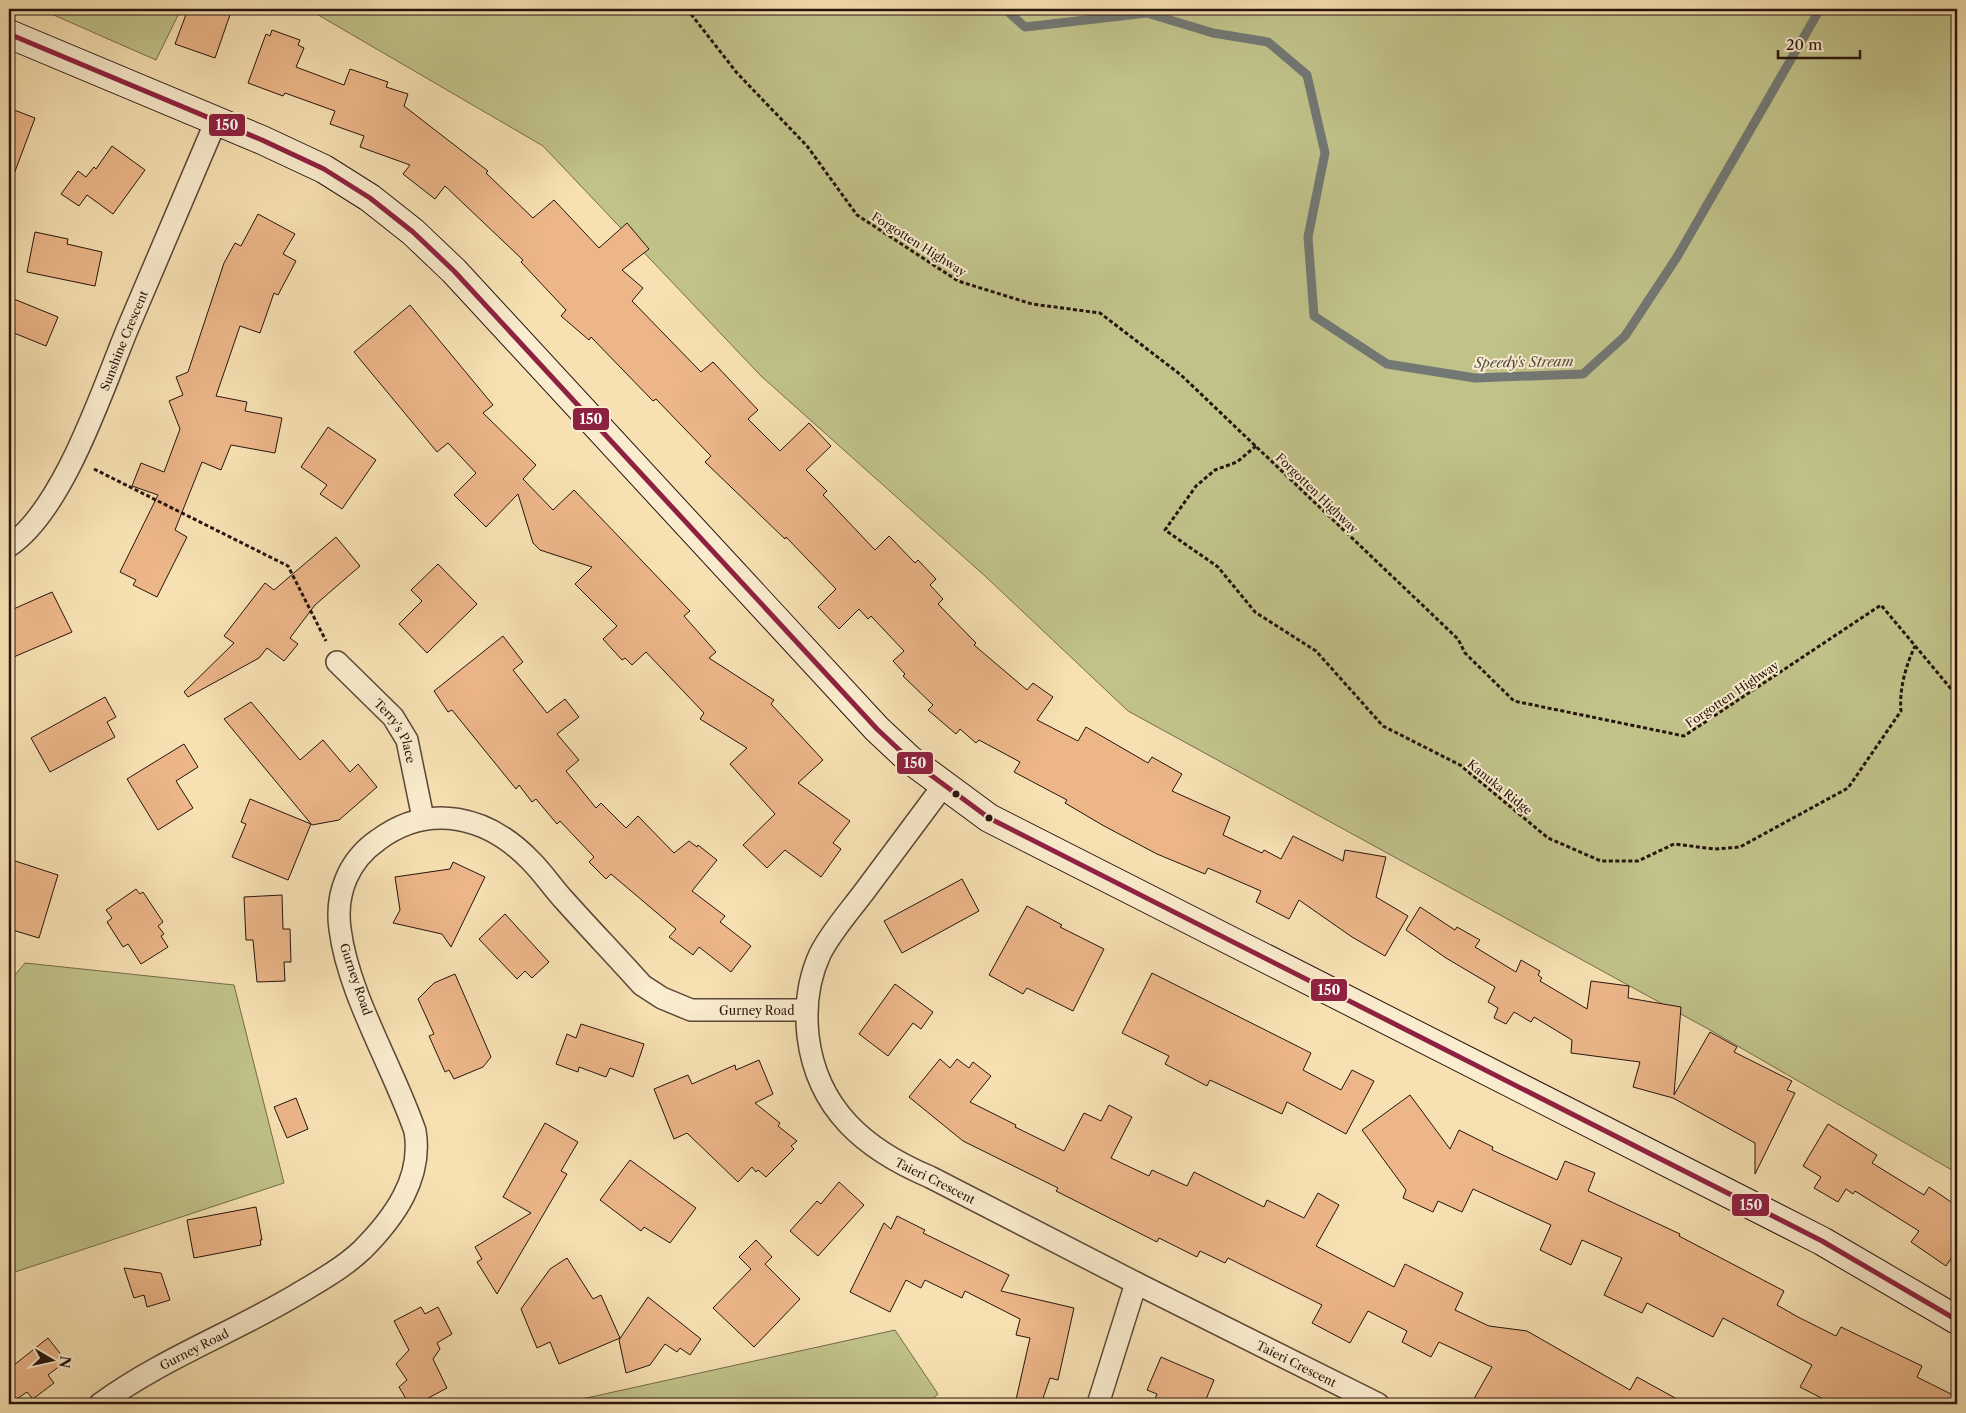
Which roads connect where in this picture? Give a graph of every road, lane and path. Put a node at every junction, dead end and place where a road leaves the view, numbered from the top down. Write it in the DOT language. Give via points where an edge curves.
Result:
graph roads {
  1 [pos="687,9"];
  2 [pos="9,34"];
  3 [pos="216,121"];
  4 [pos="1256,446"];
  5 [pos="73,459"];
  6 [pos="9,546"];
  7 [pos="1915,646"];
  8 [pos="338,662"];
  9 [pos="1957,696"];
  10 [pos="943,786"];
  11 [pos="423,818"];
  12 [pos="806,1010"];
  13 [pos="1136,1283"];
  14 [pos="1957,1320"];
  15 [pos="100,1404"];
  16 [pos="1098,1404"];
  17 [pos="1378,1404"];
  1 -- 4 [label="path, Forgotten Highway" via="737,73 807,146 857,215 958,281 1032,304 1100,313 1182,375"];
  2 -- 3 [label="street"];
  3 -- 5 [label="street, Sunshine Crescent"];
  3 -- 10 [label="street" via="324,169 370,198 413,232 454,271 877,729"];
  4 -- 7 [label="path, Forgotten Highway" via="1458,638 1465,653 1514,701 1684,736 1881,605"];
  4 -- 7 [label="path, Kanuka Ridge" via="1237,462 1215,470 1196,486 1165,530 1218,567 1255,612 1316,651 1383,726 1460,766 1548,838 1601,860 1638,861 1674,844 1740,847 1848,788 1901,711 1907,663"];
  5 -- 6 [label="street, Sunshine Crescent" via="42,513 24,536"];
  5 -- 8 [label="path" via="288,566"];
  7 -- 9 [label="path, Forgotten Highway"];
  8 -- 11 [label="street, Terry's Place" via="393,717 407,740"];
  10 -- 12 [label="street, Taieri Crescent" via="828,940 814,972"];
  10 -- 14 [label="street" via="989,818 1063,858 1822,1241"];
  11 -- 12 [label="street, Gurney Road" via="461,819 501,838 530,860 642,985 662,998 691,1010"];
  11 -- 15 [label="street, Gurney Road" via="396,829 368,847 354,863 344,883 339,905 346,958 414,1131 416,1160 410,1183 394,1212 361,1251 315,1284 263,1315 156,1369"];
  12 -- 13 [label="street, Taieri Crescent" via="810,1050 822,1087 844,1121 868,1142 898,1163 981,1202"];
  13 -- 16 [label="street"];
  13 -- 17 [label="street, Taieri Crescent"];
}
